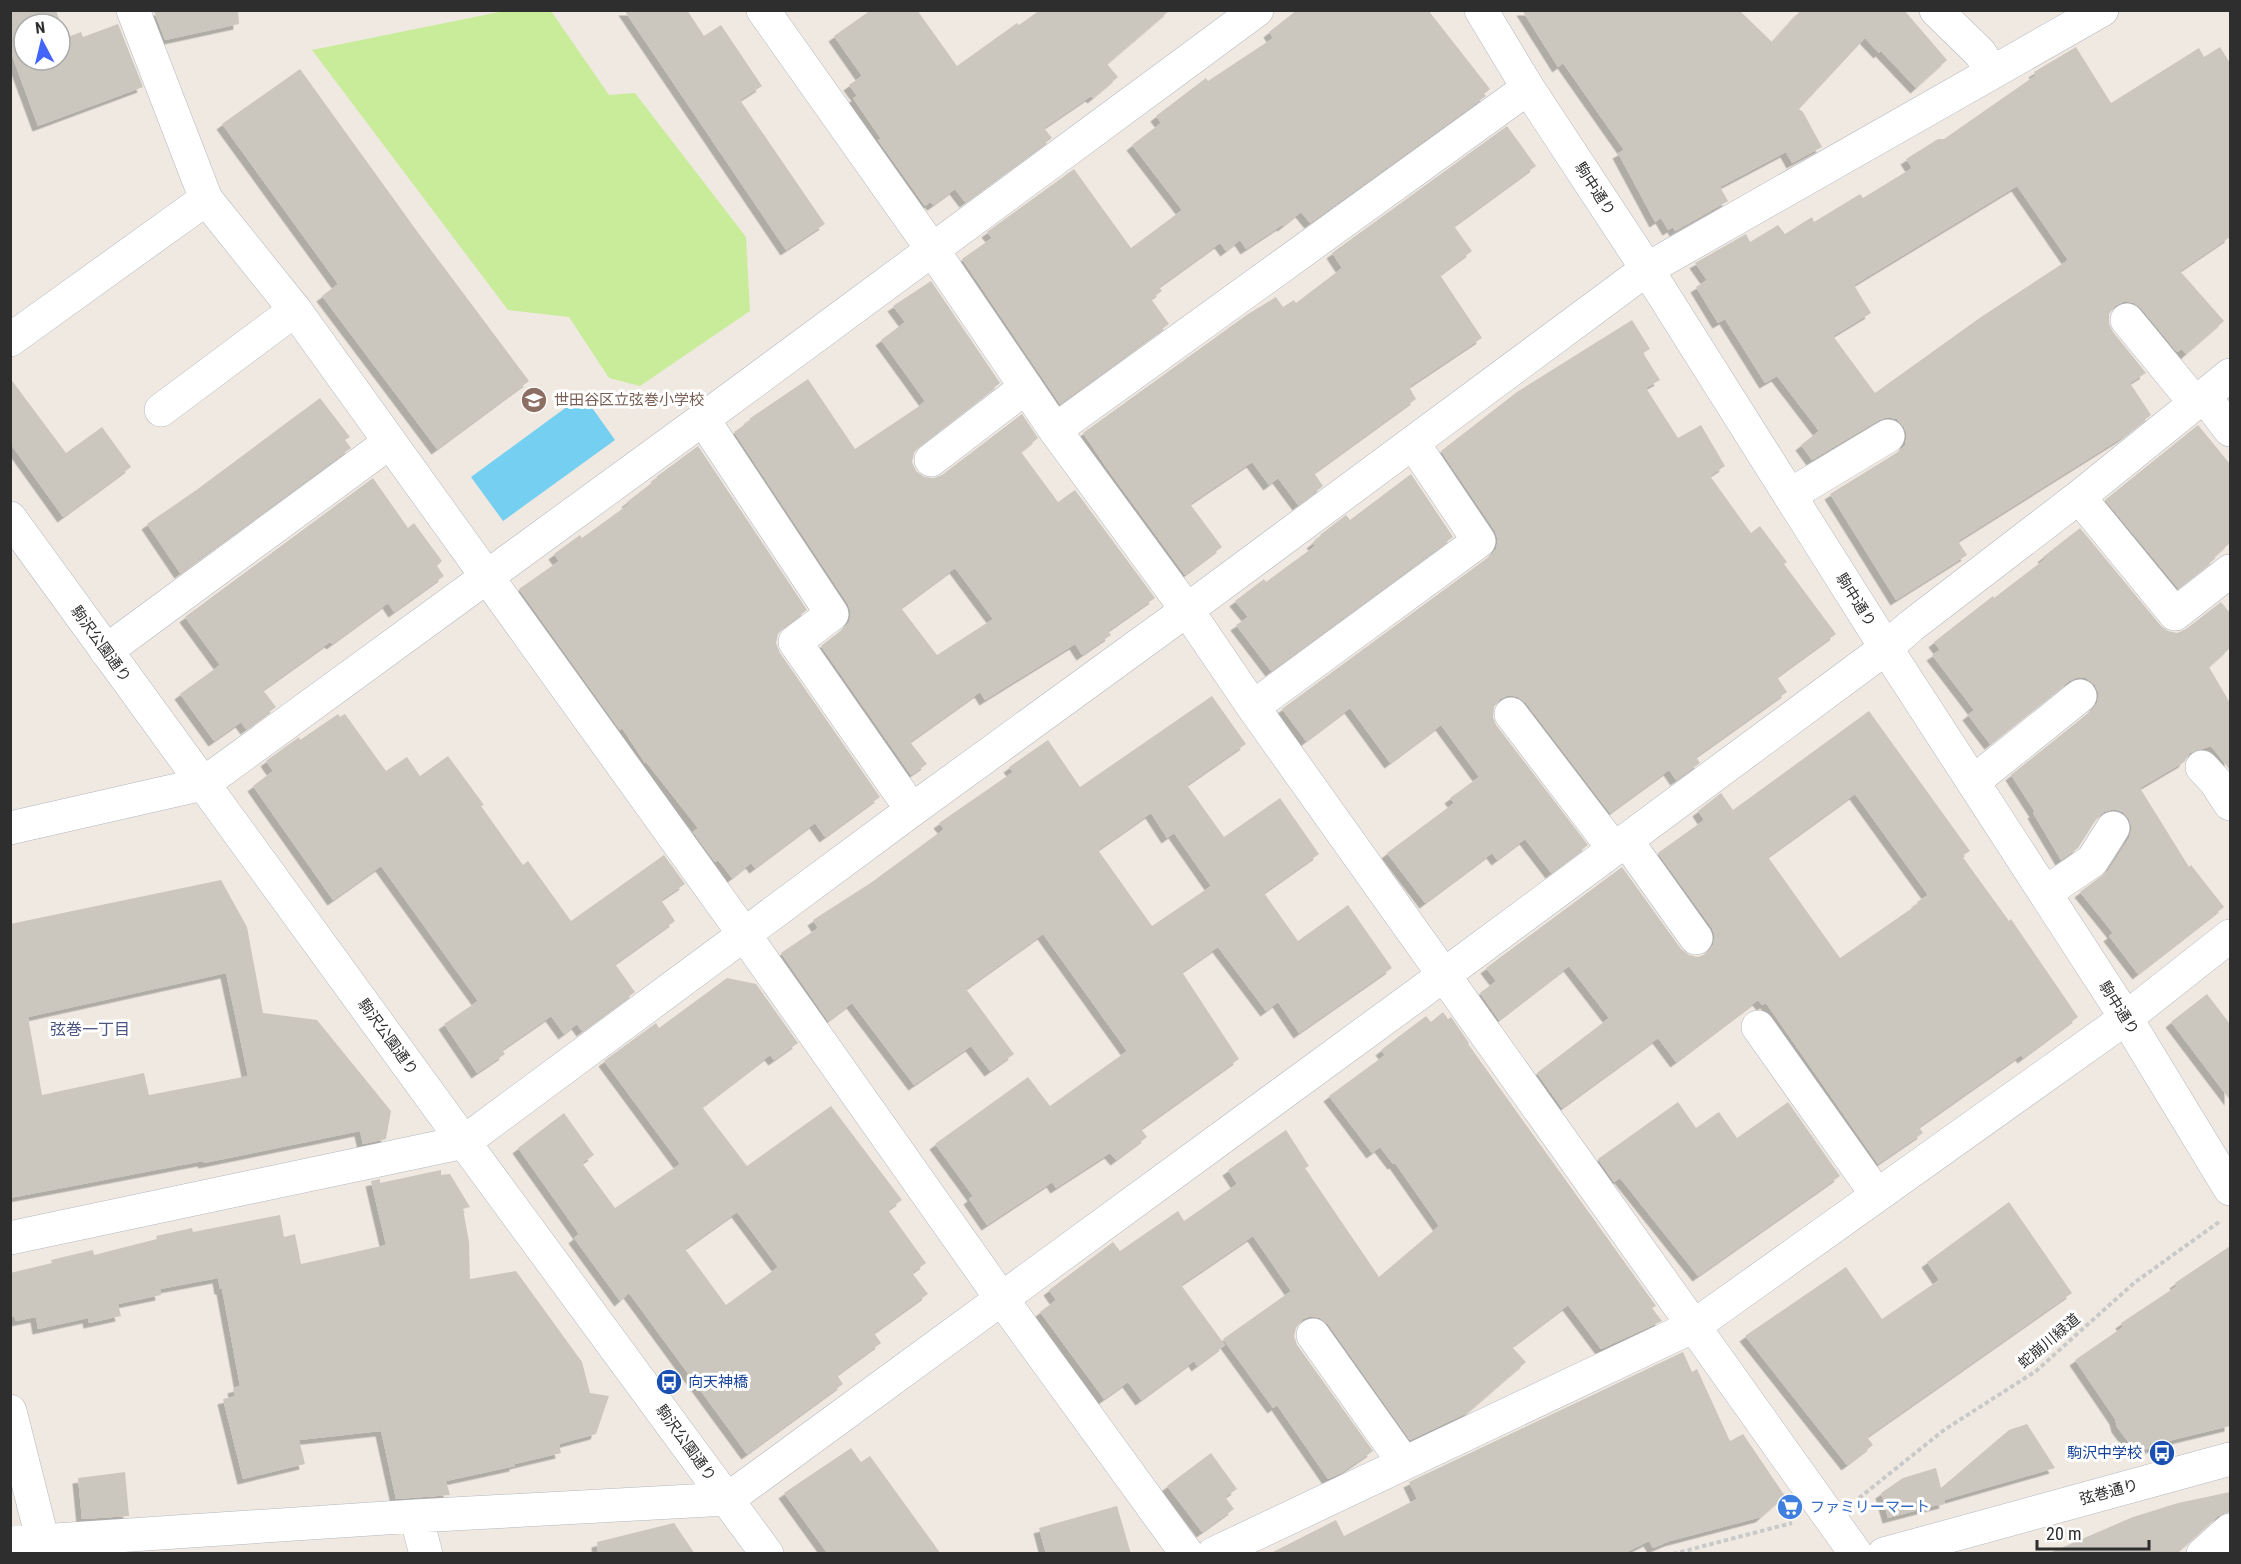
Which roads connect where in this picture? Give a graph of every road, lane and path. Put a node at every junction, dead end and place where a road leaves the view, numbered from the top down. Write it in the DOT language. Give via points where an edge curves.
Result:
graph roads {
  1 [pos="133,10"];
  2 [pos="763,10"];
  3 [pos="1257,10"];
  4 [pos="1481,10"];
  5 [pos="1936,10"];
  6 [pos="2102,10"];
  7 [pos="1992,72"];
  8 [pos="1528,88"];
  9 [pos="206,199"];
  10 [pos="933,249"];
  11 [pos="1647,269"];
  12 [pos="295,310"];
  13 [pos="2127,320"];
  14 [pos="10,340"];
  15 [pos="2230,375"];
  16 [pos="1026,387"];
  17 [pos="2200,400"];
  18 [pos="161,410"];
  19 [pos="703,419"];
  20 [pos="1054,430"];
  21 [pos="2230,430"];
  22 [pos="1888,436"];
  23 [pos="390,442"];
  24 [pos="1413,443"];
  25 [pos="931,460"];
  26 [pos="1791,495"];
  27 [pos="2079,497"];
  28 [pos="10,518"];
  29 [pos="2230,572"];
  30 [pos="486,577"];
  31 [pos="1187,610"];
  32 [pos="1886,648"];
  33 [pos="106,651"];
  34 [pos="2080,696"];
  35 [pos="1253,707"];
  36 [pos="1511,714"];
  37 [pos="2202,767"];
  38 [pos="1973,782"];
  39 [pos="203,784"];
  40 [pos="2230,804"];
  41 [pos="912,810"];
  42 [pos="10,828"];
  43 [pos="2112,828"];
  44 [pos="1620,844"];
  45 [pos="2045,893"];
  46 [pos="744,934"];
  47 [pos="2230,936"];
  48 [pos="1696,938"];
  49 [pos="1444,975"];
  50 [pos="2126,1018"];
  51 [pos="1758,1026"];
  52 [pos="464,1142"];
  53 [pos="2230,1189"];
  54 [pos="1877,1195"];
  55 [pos="2222,1220"];
  56 [pos="10,1238"];
  57 [pos="1001,1298"];
  58 [pos="1694,1326"];
  59 [pos="1313,1335"];
  60 [pos="10,1411"];
  61 [pos="2230,1459"];
  62 [pos="1404,1463"];
  63 [pos="728,1499"];
  64 [pos="1851,1504"];
  65 [pos="416,1516"];
  66 [pos="1794,1522"];
  67 [pos="2230,1530"];
  68 [pos="10,1543"];
  69 [pos="44,1547"];
  70 [pos="426,1554"];
  71 [pos="767,1554"];
  72 [pos="1187,1554"];
  73 [pos="1213,1554"];
  74 [pos="1673,1554"];
  75 [pos="1856,1554"];
  76 [pos="1884,1554"];
  77 [pos="2203,1554"];
  1 -- 9 [label="street"];
  2 -- 10 [label="street"];
  3 -- 10 [label="street"];
  4 -- 8 [label="street, 駒中通り"];
  5 -- 7 [label="street" via="1980,53"];
  6 -- 7 [label="street"];
  7 -- 11 [label="street"];
  8 -- 11 [label="street, 駒中通り"];
  8 -- 20 [label="street"];
  9 -- 12 [label="street"];
  9 -- 14 [label="street"];
  10 -- 16 [label="street"];
  10 -- 19 [label="street"];
  11 -- 24 [label="street"];
  11 -- 26 [label="street, 駒中通り"];
  12 -- 18 [label="street"];
  12 -- 23 [label="street"];
  13 -- 17 [label="street"];
  15 -- 17 [label="street"];
  16 -- 20 [label="street"];
  16 -- 25 [label="street"];
  17 -- 21 [label="street"];
  17 -- 27 [label="street"];
  19 -- 30 [label="street"];
  19 -- 41 [label="street" via="832,614 795,642"];
  20 -- 31 [label="street"];
  22 -- 26 [label="street"];
  23 -- 30 [label="street"];
  23 -- 33 [label="street"];
  24 -- 31 [label="street"];
  24 -- 35 [label="street" via="1479,540"];
  26 -- 32 [label="street, 駒中通り"];
  27 -- 29 [label="street" via="2175,614"];
  27 -- 32 [label="street"];
  28 -- 33 [label="street, 駒沢公園通り"];
  30 -- 39 [label="street"];
  30 -- 46 [label="street"];
  31 -- 35 [label="street"];
  31 -- 41 [label="street"];
  32 -- 38 [label="street, 駒中通り"];
  32 -- 44 [label="street"];
  33 -- 39 [label="street, 駒沢公園通り"];
  34 -- 38 [label="street"];
  35 -- 49 [label="street"];
  36 -- 44 [label="street"];
  37 -- 40 [label="street"];
  38 -- 45 [label="street, 駒中通り"];
  39 -- 42 [label="street"];
  39 -- 52 [label="street, 駒沢公園通り"];
  41 -- 46 [label="street"];
  43 -- 45 [label="street" via="2091,861"];
  44 -- 48 [label="street"];
  44 -- 49 [label="street"];
  45 -- 50 [label="street, 駒中通り"];
  46 -- 52 [label="street"];
  46 -- 57 [label="street"];
  47 -- 50 [label="street"];
  49 -- 57 [label="street"];
  49 -- 58 [label="street"];
  50 -- 53 [label="street, 駒中通り"];
  50 -- 54 [label="street"];
  51 -- 54 [label="street"];
  52 -- 56 [label="street"];
  52 -- 63 [label="street, 駒沢公園通り"];
  54 -- 58 [label="street"];
  55 -- 64 [label="path, 蛇崩川緑道" via="2134,1283 2036,1371 1944,1430"];
  57 -- 63 [label="street"];
  57 -- 72 [label="street"];
  58 -- 62 [label="street"];
  58 -- 75 [label="street"];
  59 -- 62 [label="street"];
  60 -- 69 [label="street"];
  61 -- 76 [label="street, 弦巻通り"];
  62 -- 73 [label="street"];
  63 -- 65 [label="street"];
  63 -- 71 [label="street, 駒沢公園通り"];
  65 -- 69 [label="street"];
  65 -- 70 [label="street"];
  66 -- 74 [label="path"];
  67 -- 77 [label="street"];
  68 -- 69 [label="street"];
}
